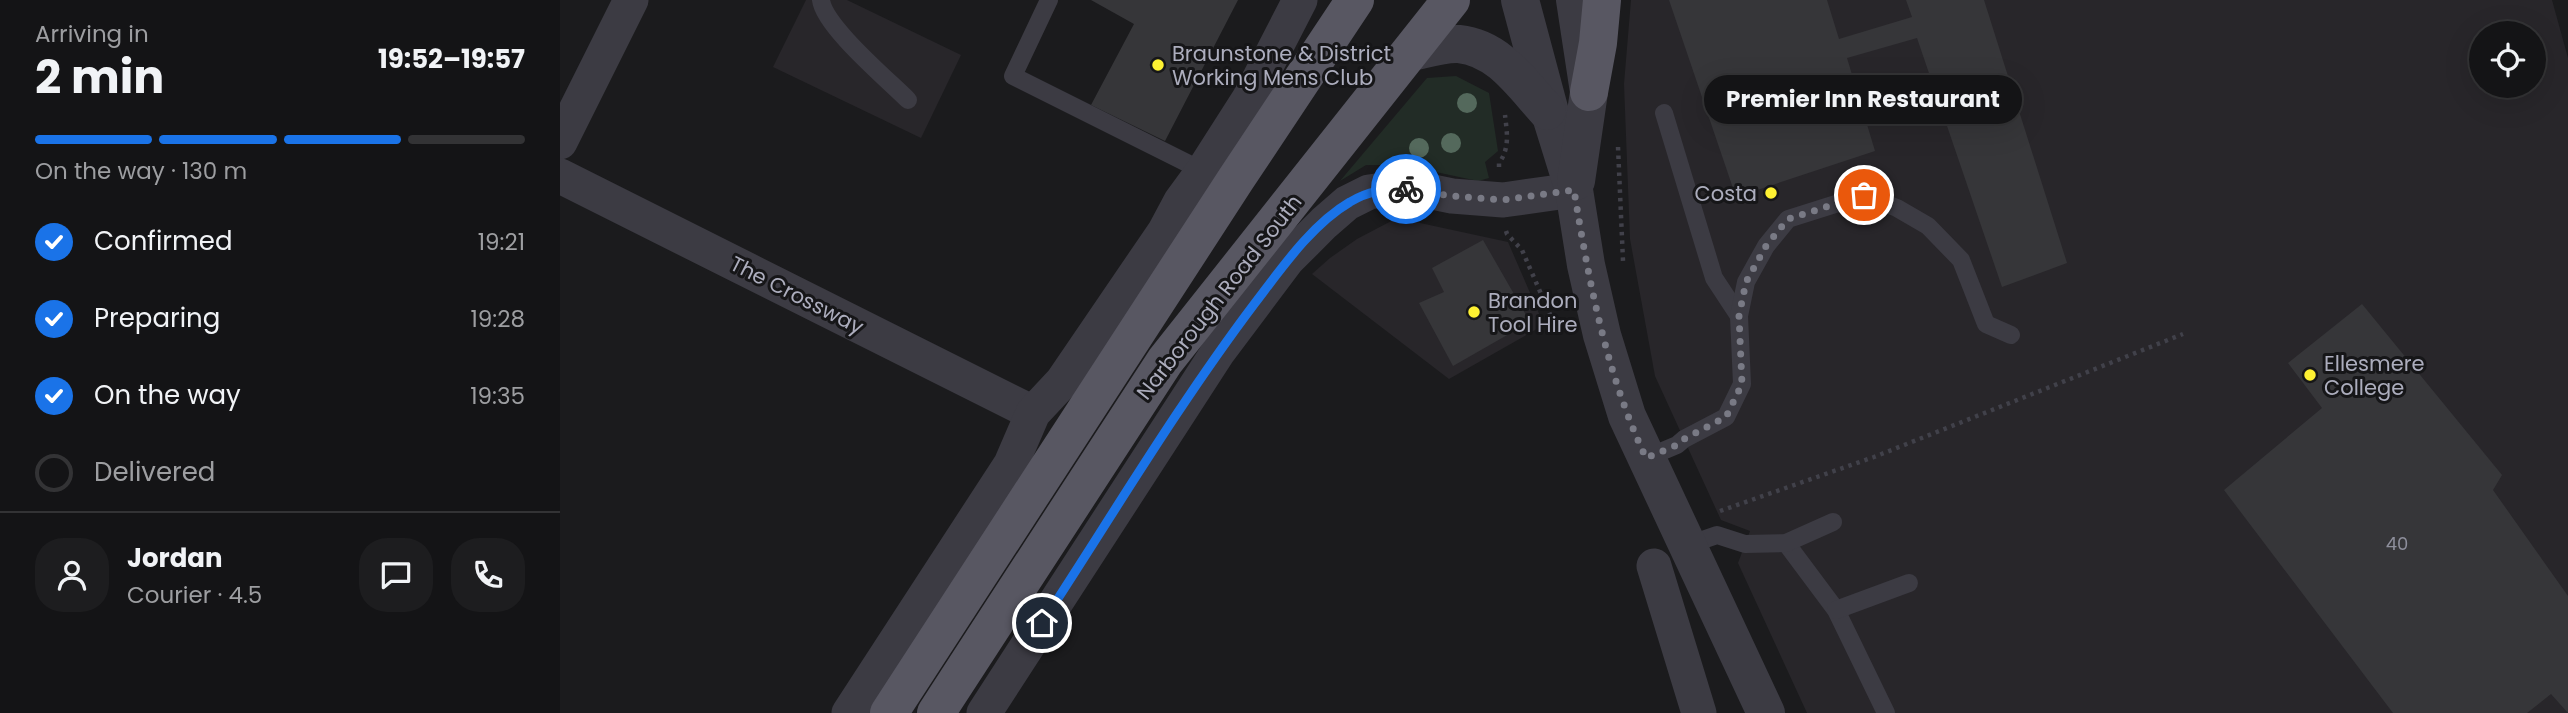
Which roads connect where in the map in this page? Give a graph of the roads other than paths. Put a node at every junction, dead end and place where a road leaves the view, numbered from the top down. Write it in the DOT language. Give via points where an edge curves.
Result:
graph roads {
  1 [pos="631,0"];
  2 [pos="821,0"];
  3 [pos="1049,0"];
  4 [pos="1300,0"];
  5 [pos="1356,0"];
  6 [pos="1451,0"];
  7 [pos="1520,0"];
  8 [pos="1575,0"];
  9 [pos="1602,0"];
  10 [pos="1411,52"];
  11 [pos="1589,92"];
  12 [pos="908,100"];
  13 [pos="1664,113"];
  14 [pos="1551,116"];
  15 [pos="1262,139"];
  16 [pos="560,142"];
  17 [pos="1203,171"];
  18 [pos="560,176"];
  19 [pos="1574,190"];
  20 [pos="1181,201"];
  21 [pos="1739,316"];
  22 [pos="2011,335"];
  23 [pos="1033,413"];
  24 [pos="1646,458"];
  25 [pos="1833,522"];
  26 [pos="1702,540"];
  27 [pos="1786,543"];
  28 [pos="1654,566"];
  29 [pos="1909,583"];
  30 [pos="1836,610"];
  31 [pos="849,713"];
  32 [pos="889,713"];
  33 [pos="936,713"];
  34 [pos="984,713"];
  35 [pos="1699,713"];
  36 [pos="1766,713"];
  37 [pos="1886,713"];
  1 -- 16 [label="street"];
  2 -- 12 [label="lane" via="832,24"];
  3 -- 17 [label="lane" via="1013,76"];
  4 -- 17 [label="street, Narborough Road South" via="1249,99"];
  5 -- 15 [label="main road, Narborough Road South"];
  6 -- 10 [label="main road, Narborough Road South"];
  7 -- 14 [label="street"];
  8 -- 11 [label="street"];
  9 -- 11 [label="main road"];
  10 -- 14 [label="street" via="1457,44 1496,56"];
  10 -- 33 [label="main road, Narborough Road South" via="1165,361"];
  11 -- 19 [label="street"];
  13 -- 21 [label="lane" via="1714,278"];
  14 -- 19 [label="street"];
  15 -- 20 [label="street, Narborough Road South"];
  15 -- 32 [label="main road, Narborough Road South"];
  17 -- 20 [label="street, Narborough Road South"];
  18 -- 23 [label="street, The Crossway"];
  19 -- 24 [label="street" via="1602,335 1627,416"];
  19 -- 34 [label="street, Narborough Road South" via="1503,200 1390,189 1369,192 1347,203 1324,223 1287,260 1218,352"];
  20 -- 23 [label="street, Narborough Road South" via="1062,383"];
  21 -- 22 [label="lane" via="1746,282 1788,219 1864,195 1928,226 1962,260 1986,324"];
  21 -- 24 [label="lane" via="1742,384 1726,417"];
  23 -- 31 [label="street, Narborough Road South" via="1011,464"];
  24 -- 26 [label="street"];
  25 -- 27 [label="lane"];
  26 -- 27 [label="lane"];
  26 -- 36 [label="street"];
  27 -- 30 [label="lane"];
  28 -- 35 [label="street"];
  29 -- 30 [label="lane"];
  30 -- 37 [label="lane"];
}
